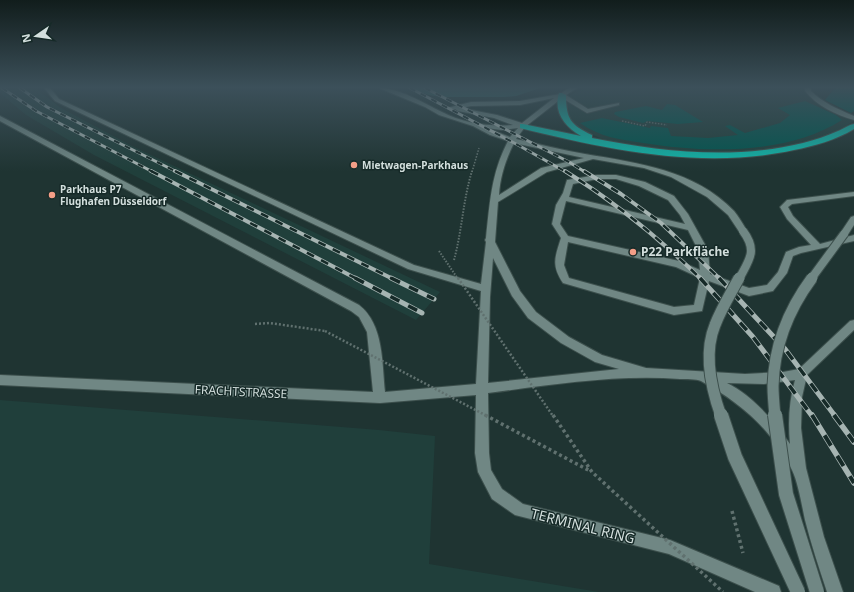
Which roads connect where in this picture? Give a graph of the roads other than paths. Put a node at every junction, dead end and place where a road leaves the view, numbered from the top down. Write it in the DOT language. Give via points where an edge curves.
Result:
graph roads {
  1 [pos="91,116"];
  2 [pos="446,116"];
  3 [pos="493,116"];
  4 [pos="536,116"];
  5 [pos="565,116"];
  6 [pos="0,118"];
  7 [pos="475,125"];
  8 [pos="523,126"];
  9 [pos="853,126"];
  10 [pos="512,140"];
  11 [pos="603,142"];
  12 [pos="599,158"];
  13 [pos="854,194"];
  14 [pos="564,198"];
  15 [pos="493,202"];
  16 [pos="854,219"];
  17 [pos="692,228"];
  18 [pos="565,238"];
  19 [pos="854,238"];
  20 [pos="489,240"];
  21 [pos="818,247"];
  22 [pos="705,276"];
  23 [pos="486,289"];
  24 [pos="854,324"];
  25 [pos="650,373"];
  26 [pos="802,373"];
  27 [pos="700,376"];
  28 [pos="0,380"];
  29 [pos="482,389"];
  30 [pos="380,398"];
  31 [pos="799,468"];
  32 [pos="773,592"];
  33 [pos="798,592"];
  34 [pos="817,592"];
  35 [pos="835,592"];
  1 -- 23 [label="street" via="411,267"];
  2 -- 7 [label="street"];
  3 -- 8 [label="street"];
  4 -- 8 [label="street, TERMINAL RING"];
  5 -- 11 [label="highway" via="584,135"];
  6 -- 30 [label="street" via="364,314 372,332"];
  7 -- 8 [label="street" via="501,128"];
  7 -- 10 [label="street"];
  8 -- 10 [label="street, TERMINAL RING"];
  8 -- 11 [label="highway"];
  9 -- 11 [label="highway" via="799,147 750,155 685,155"];
  10 -- 12 [label="street"];
  10 -- 15 [label="street, TERMINAL RING" via="496,183"];
  12 -- 15 [label="street" via="568,162 544,170"];
  12 -- 33 [label="street, bridge" via="645,166 688,181 731,213 749,240 752,249 749,261 714,326 708,357 716,402 735,457"];
  13 -- 21 [label="street" via="798,200 790,202 784,208"];
  14 -- 17 [label="street"];
  14 -- 17 [label="street" via="570,182 596,177 616,177 642,184 672,198"];
  14 -- 18 [label="street" via="556,224"];
  15 -- 20 [label="street, TERMINAL RING"];
  16 -- 34 [label="street, bridge" via="804,289 790,314 780,340 773,385 775,425 786,494"];
  17 -- 22 [label="street" via="703,250"];
  18 -- 22 [label="street" via="680,264"];
  18 -- 22 [label="street" via="559,271 566,281 674,311 698,308"];
  19 -- 21 [label="street"];
  20 -- 23 [label="street, TERMINAL RING"];
  20 -- 25 [label="street" via="516,293 532,315 564,340 599,359"];
  21 -- 22 [label="street" via="789,254 782,273 770,288 749,292"];
  23 -- 29 [label="street, TERMINAL RING"];
  24 -- 26 [label="street"];
  25 -- 27 [label="street"];
  25 -- 29 [label="street"];
  26 -- 27 [label="street" via="786,378 754,380"];
  26 -- 31 [label="street" via="796,397 795,428"];
  27 -- 31 [label="street" via="733,393 755,410 775,433"];
  28 -- 30 [label="street, FRACHTSTRASSE"];
  29 -- 30 [label="street, FRACHTSTRASSE"];
  29 -- 32 [label="street, TERMINAL RING" via="482,453 486,472 497,494 520,510 670,547"];
  31 -- 35 [label="street"];
}
